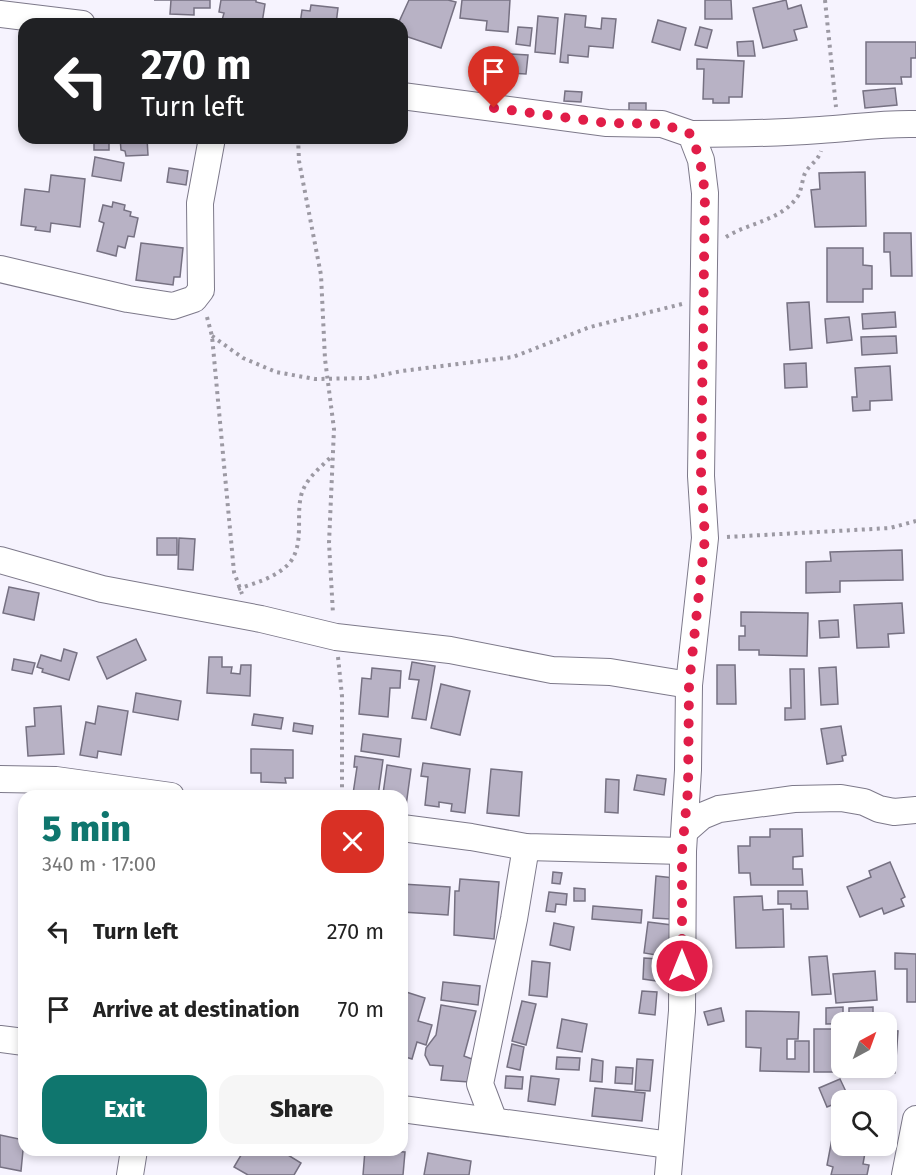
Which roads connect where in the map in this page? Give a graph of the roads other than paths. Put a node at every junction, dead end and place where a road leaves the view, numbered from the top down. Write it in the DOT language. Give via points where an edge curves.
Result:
graph roads {
  1 [pos="0,14"];
  2 [pos="33,18"];
  3 [pos="408,97"];
  4 [pos="916,124"];
  5 [pos="691,134"];
  6 [pos="211,144"];
  7 [pos="0,269"];
  8 [pos="0,561"];
  9 [pos="689,685"];
  10 [pos="0,779"];
  11 [pos="128,790"];
  12 [pos="916,810"];
  13 [pos="408,829"];
  14 [pos="684,840"];
  15 [pos="526,847"];
  16 [pos="0,1039"];
  17 [pos="18,1041"];
  18 [pos="480,1084"];
  19 [pos="408,1109"];
  20 [pos="452,1116"];
  21 [pos="916,1119"];
  22 [pos="494,1121"];
  23 [pos="670,1145"];
  24 [pos="133,1156"];
  25 [pos="130,1175"];
  26 [pos="668,1175"];
  27 [pos="905,1175"];
  1 -- 2 [label="street"];
  3 -- 5 [label="street" via="607,123 662,124"];
  4 -- 5 [label="street"];
  5 -- 9 [label="street" via="705,193 701,476 705,538"];
  6 -- 7 [label="street" via="200,203 201,290 194,299 172,306"];
  8 -- 9 [label="street" via="102,589 261,619 336,638 450,650 552,670 610,672"];
  9 -- 14 [label="street"];
  10 -- 11 [label="street" via="56,780"];
  12 -- 14 [label="street" via="879,810 864,802 841,798 719,808 702,816"];
  13 -- 15 [label="street"];
  14 -- 15 [label="street"];
  14 -- 23 [label="street" via="682,1011"];
  15 -- 18 [label="street"];
  16 -- 17 [label="street"];
  18 -- 20 [label="street"];
  18 -- 22 [label="street"];
  19 -- 20 [label="street"];
  20 -- 22 [label="street"];
  21 -- 27 [label="street"];
  22 -- 23 [label="street"];
  23 -- 26 [label="street"];
  24 -- 25 [label="street"];
}
